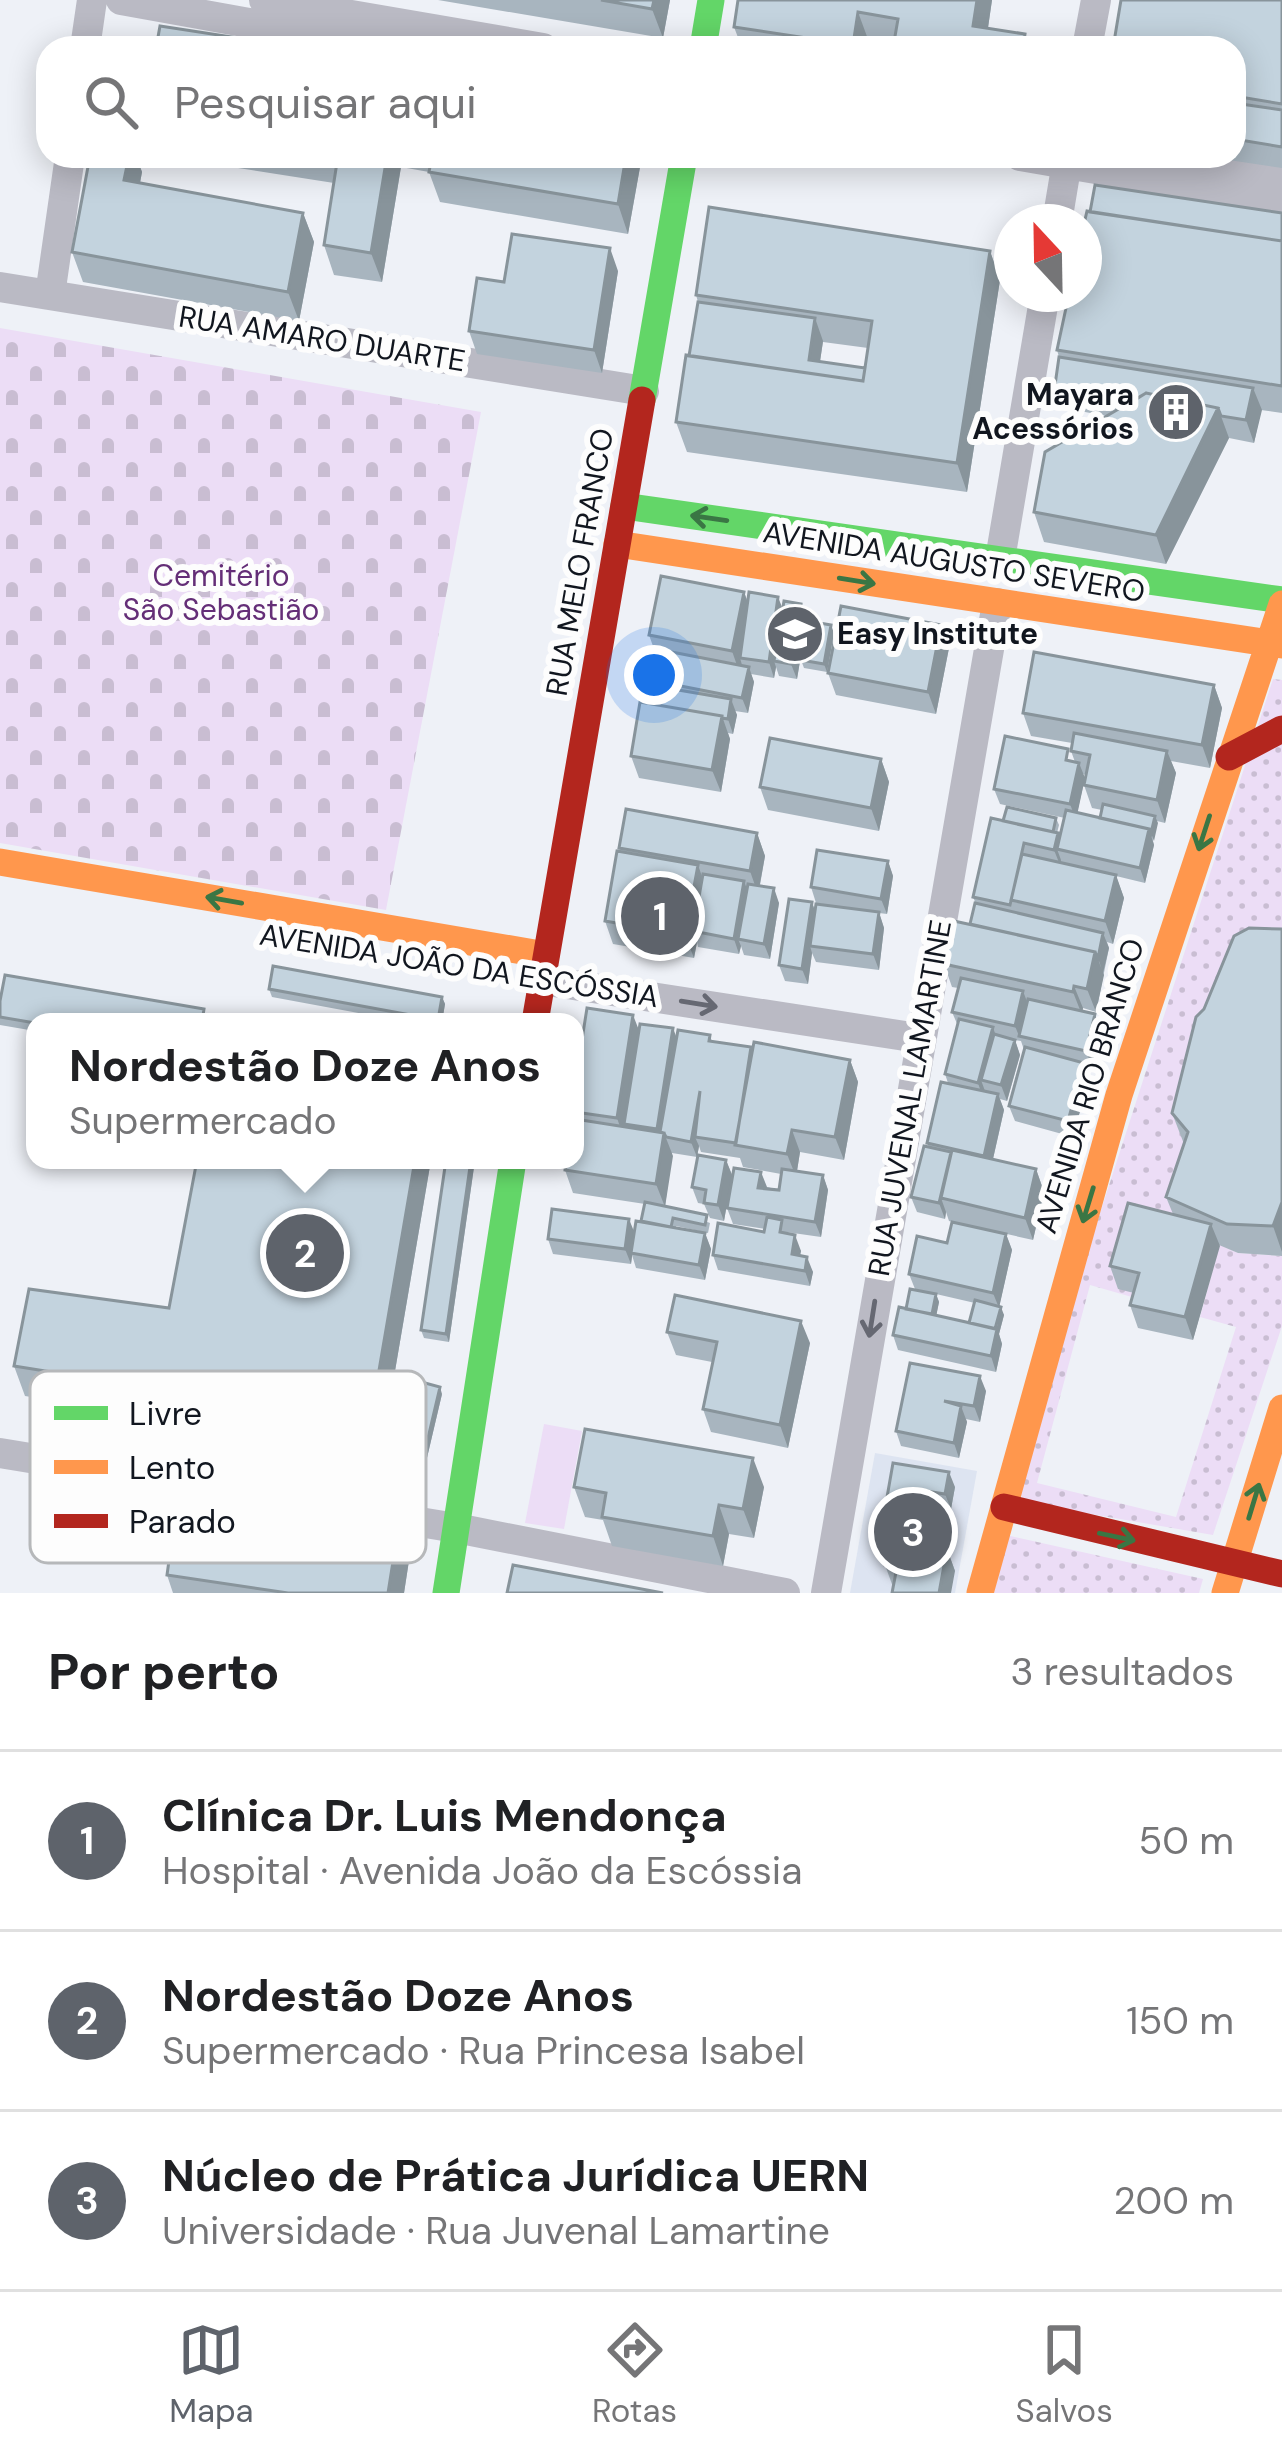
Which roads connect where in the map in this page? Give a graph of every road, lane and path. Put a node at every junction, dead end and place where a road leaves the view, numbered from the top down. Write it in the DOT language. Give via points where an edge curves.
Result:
graph roads {
  1 [pos="92,0"];
  2 [pos="121,0"];
  3 [pos="263,0"];
  4 [pos="711,0"];
  5 [pos="1096,0"];
  6 [pos="87,36"];
  7 [pos="322,36"];
  8 [pos="472,36"];
  9 [pos="705,36"];
  10 [pos="1089,36"];
  11 [pos="68,168"];
  12 [pos="682,168"];
  13 [pos="1066,168"];
  14 [pos="1108,168"];
  15 [pos="1223,168"];
  16 [pos="1282,179"];
  17 [pos="1282,202"];
  18 [pos="1060,204"];
  19 [pos="0,287"];
  20 [pos="50,296"];
  21 [pos="1042,312"];
  22 [pos="644,391"];
  23 [pos="624,506"];
  24 [pos="617,544"];
  25 [pos="1000,560"];
  26 [pos="1282,602"];
  27 [pos="997,603"];
  28 [pos="1275,644"];
  29 [pos="1282,729"];
  30 [pos="1229,757"];
  31 [pos="0,862"];
  32 [pos="0,891"];
  33 [pos="544,968"];
  34 [pos="536,1013"];
  35 [pos="918,1038"];
  36 [pos="512,1169"];
  37 [pos="1282,1408"];
  38 [pos="0,1453"];
  39 [pos="30,1458"];
  40 [pos="1004,1507"];
  41 [pos="426,1523"];
  42 [pos="456,1528"];
  43 [pos="1236,1561"];
  44 [pos="1276,1580"];
  45 [pos="446,1593"];
  46 [pos="785,1593"];
  47 [pos="826,1593"];
  48 [pos="980,1593"];
  49 [pos="1225,1593"];
  1 -- 6 [label="street"];
  2 -- 7 [label="street"];
  3 -- 8 [label="street"];
  4 -- 9 [label="main road"];
  5 -- 10 [label="street"];
  11 -- 20 [label="street"];
  12 -- 22 [label="main road, RUA MELO FRANCO"];
  13 -- 18 [label="street"];
  14 -- 17 [label="street"];
  15 -- 16 [label="street"];
  19 -- 20 [label="street, RUA AMARO DUARTE"];
  20 -- 22 [label="street, RUA AMARO DUARTE"];
  21 -- 25 [label="street"];
  22 -- 23 [label="main road, RUA MELO FRANCO"];
  23 -- 24 [label="main road, RUA MELO FRANCO"];
  25 -- 23 [label="main road, AVENIDA AUGUSTO SEVERO, one-way"];
  24 -- 27 [label="main road, AVENIDA AUGUSTO SEVERO, one-way"];
  24 -- 33 [label="main road, RUA MELO FRANCO"];
  25 -- 26 [label="main road, AVENIDA AUGUSTO SEVERO"];
  26 -- 28 [label="main road, AVENIDA RIO BRANCO"];
  27 -- 28 [label="main road, AVENIDA AUGUSTO SEVERO"];
  27 -- 35 [label="street, RUA JUVENAL LAMARTINE"];
  28 -- 30 [label="main road, AVENIDA RIO BRANCO"];
  29 -- 30 [label="main road"];
  30 -- 40 [label="main road, AVENIDA RIO BRANCO, one-way" via="1138,1039"];
  33 -- 31 [label="main road, AVENIDA JOÃO DA ESCÓSSIA, one-way"];
  32 -- 33 [label="main road, AVENIDA JOÃO DA ESCÓSSIA"];
  33 -- 34 [label="main road, RUA MELO FRANCO"];
  33 -- 35 [label="street, AVENIDA JOÃO DA ESCÓSSIA, one-way"];
  35 -- 47 [label="street, RUA JUVENAL LAMARTINE, one-way"];
  36 -- 42 [label="main road"];
  43 -- 37 [label="main road, one-way"];
  38 -- 39 [label="street"];
  40 -- 43 [label="main road, one-way"];
  40 -- 48 [label="main road, AVENIDA RIO BRANCO"];
  41 -- 42 [label="street"];
  42 -- 45 [label="main road"];
  42 -- 46 [label="street"];
  43 -- 44 [label="main road"];
  43 -- 49 [label="main road"];
}
